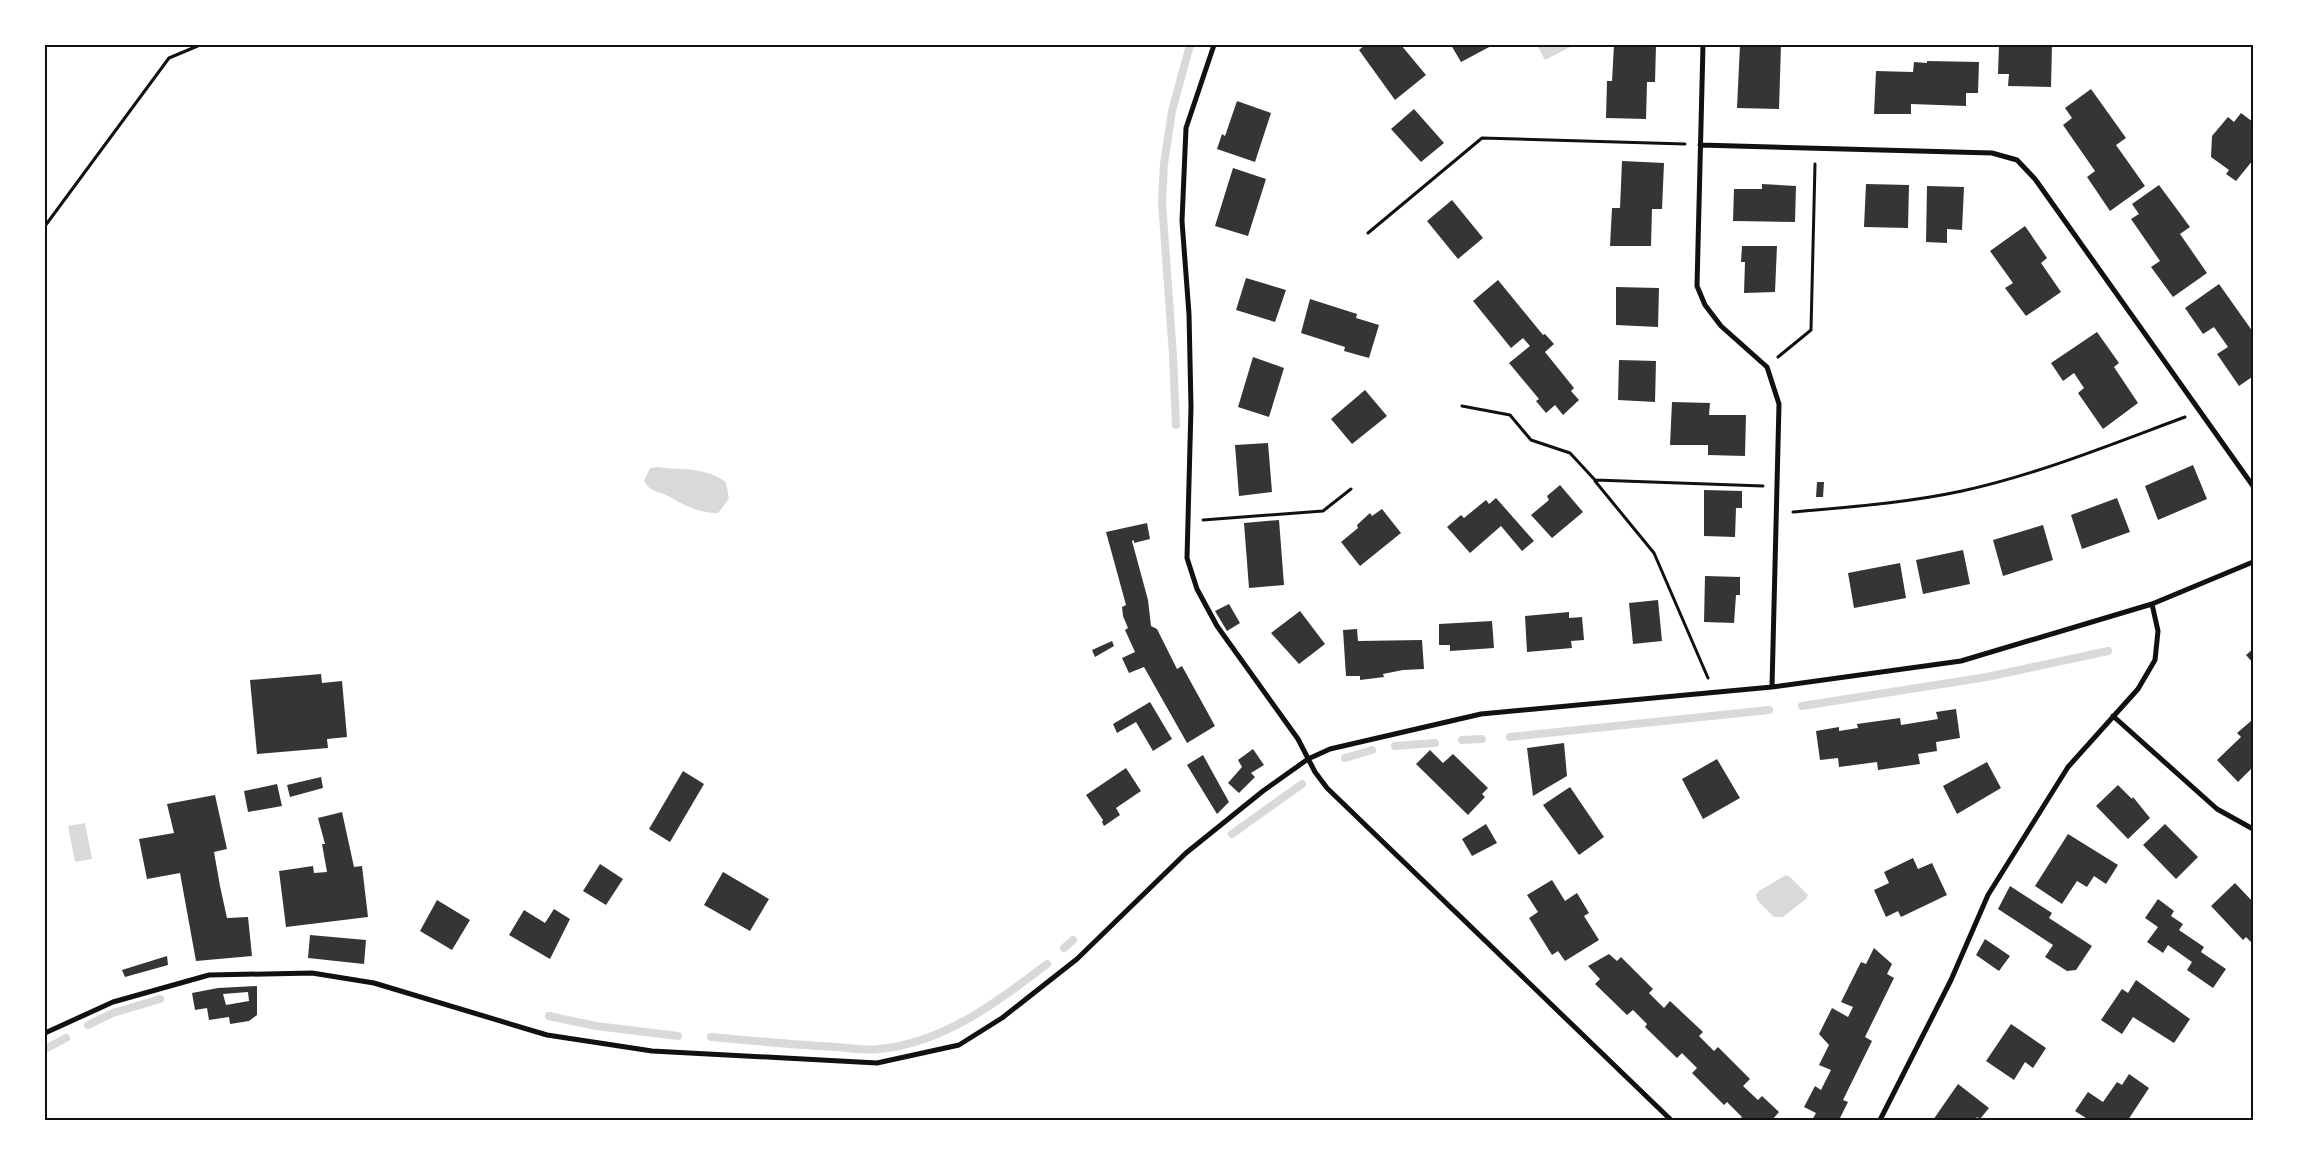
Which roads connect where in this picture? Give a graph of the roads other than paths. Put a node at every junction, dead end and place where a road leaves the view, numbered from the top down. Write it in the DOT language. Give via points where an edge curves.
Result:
graph roads {
  1 [pos="1214,45"];
  2 [pos="1703,45"];
  3 [pos="1700,145"];
  4 [pos="2253,486"];
  5 [pos="2253,562"];
  6 [pos="2152,604"];
  7 [pos="1772,687"];
  8 [pos="2113,716"];
  9 [pos="1308,759"];
  10 [pos="2253,829"];
  11 [pos="45,1033"];
  12 [pos="1671,1120"];
  13 [pos="1880,1120"];
  1 -- 9 [label="street" via="1186,128 1182,221 1190,324 1191,407 1187,558 1197,588 1217,626 1298,739"];
  2 -- 3 [label="street"];
  3 -- 4 [label="street" via="1992,153 2017,160 2035,179"];
  3 -- 7 [label="street" via="1697,286 1704,305 1721,326 1767,367 1779,404"];
  5 -- 6 [label="street"];
  6 -- 7 [label="street" via="1961,660"];
  6 -- 8 [label="street" via="2158,631 2155,660 2138,689"];
  7 -- 9 [label="street" via="1481,714 1330,749"];
  8 -- 10 [label="street" via="2217,809"];
  8 -- 13 [label="street" via="2068,767 1988,895 1951,980"];
  9 -- 11 [label="street" via="1262,791 1186,853 1077,959 1002,1018 959,1046 877,1063 652,1051 547,1035 374,983 312,973 208,975 113,1002"];
  9 -- 12 [label="street" via="1327,788"];
}
